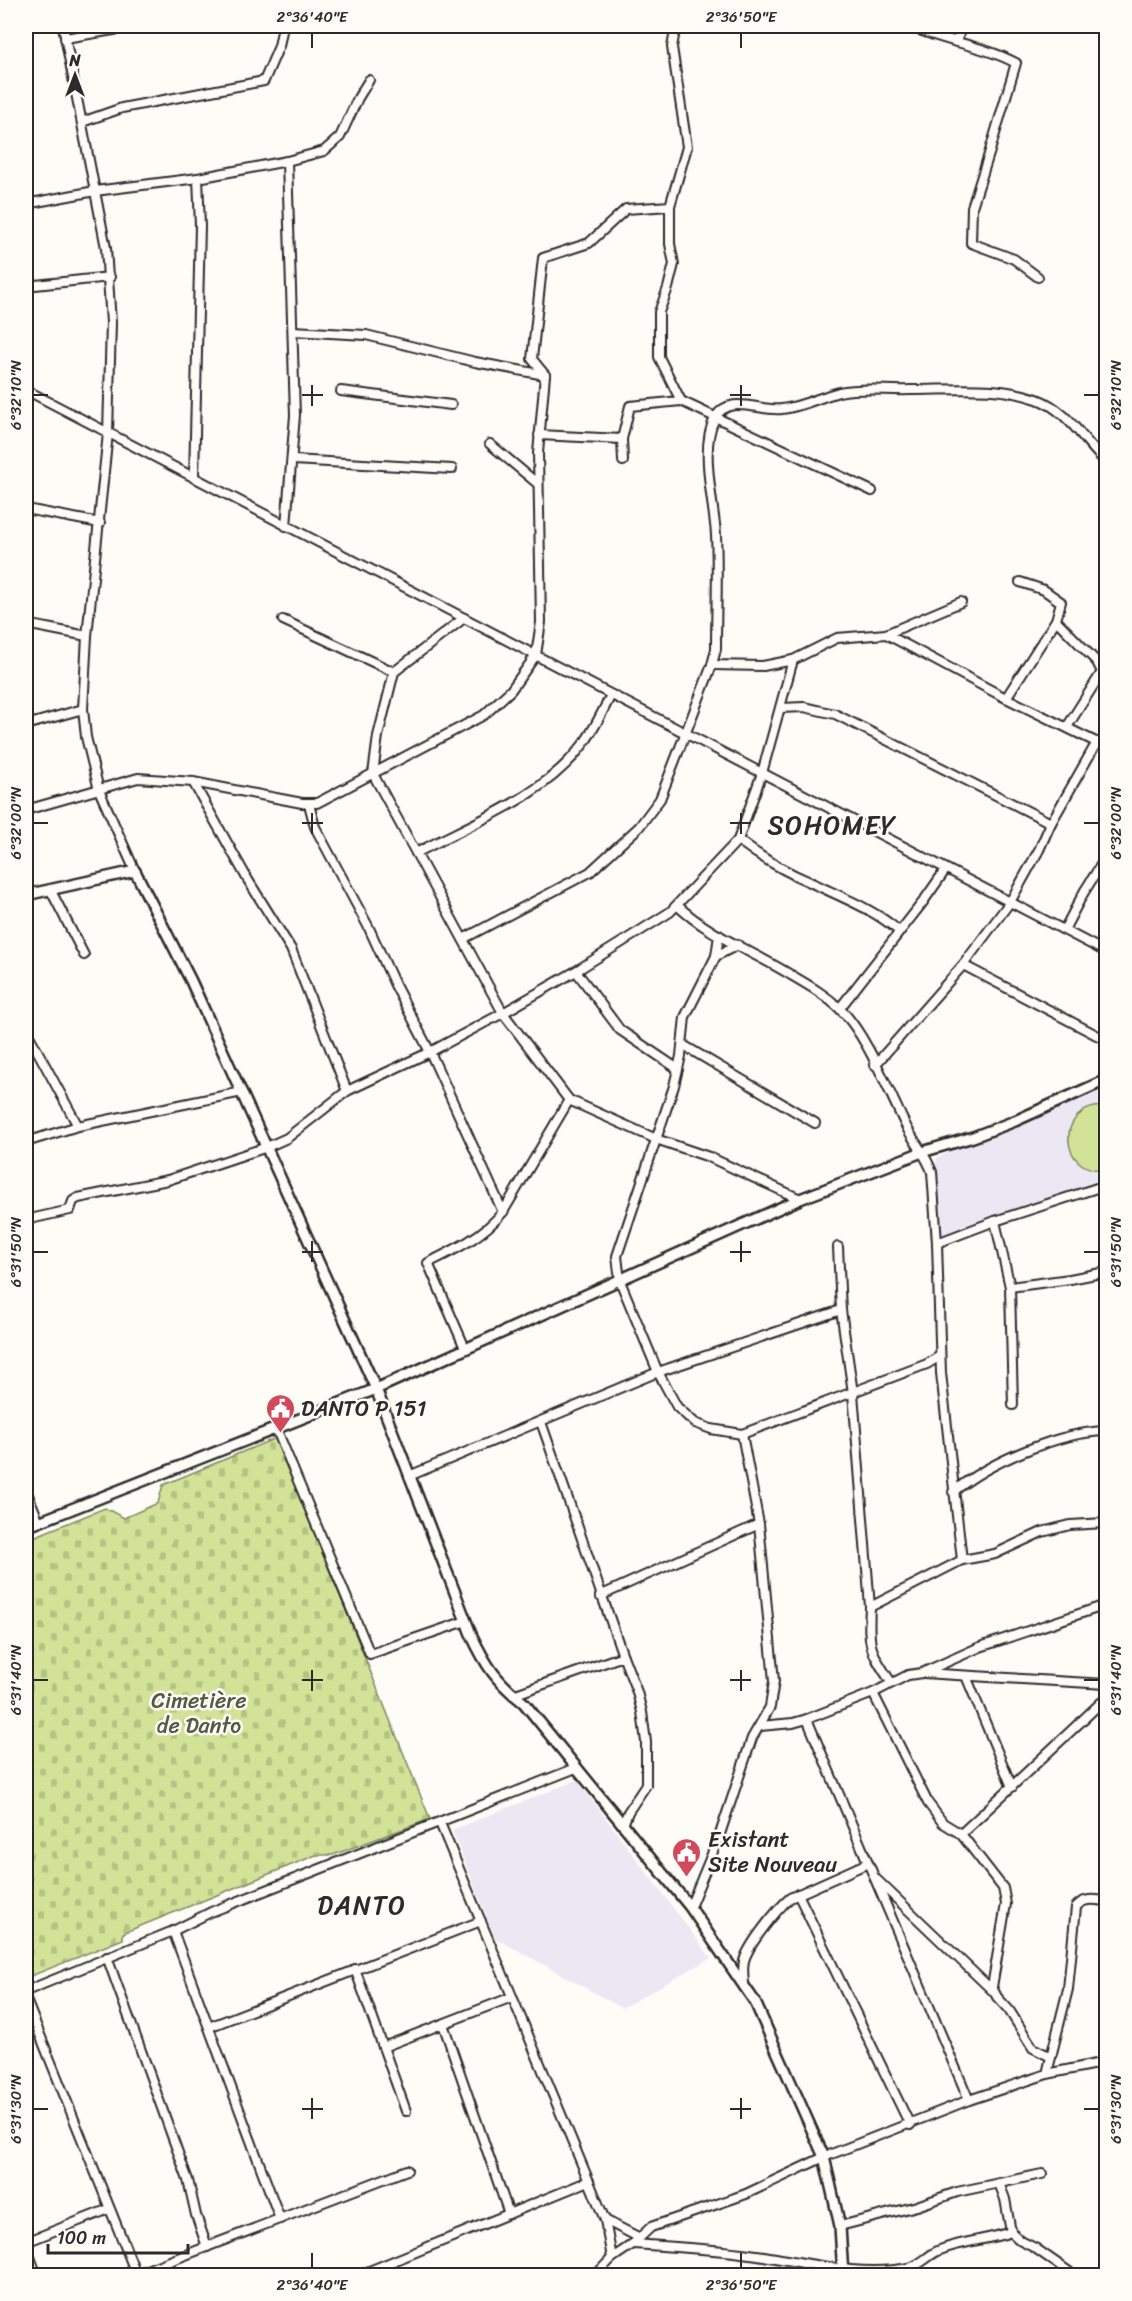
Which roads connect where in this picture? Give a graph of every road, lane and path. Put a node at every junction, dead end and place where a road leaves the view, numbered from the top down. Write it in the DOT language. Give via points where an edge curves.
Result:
graph roads {
  1 [pos="63,26"];
  2 [pos="138,26"];
  3 [pos="283,26"];
  4 [pos="676,26"];
  5 [pos="910,26"];
  6 [pos="962,26"];
  7 [pos="65,38"];
  8 [pos="956,42"];
  9 [pos="369,80"];
  10 [pos="81,122"];
  11 [pos="287,161"];
  12 [pos="198,178"];
  13 [pos="95,191"];
  14 [pos="26,204"];
  15 [pos="670,206"];
  16 [pos="110,277"];
  17 [pos="1038,277"];
  18 [pos="26,286"];
  19 [pos="293,331"];
  20 [pos="545,375"];
  21 [pos="26,390"];
  22 [pos="341,391"];
  23 [pos="681,401"];
  24 [pos="451,405"];
  25 [pos="715,418"];
  26 [pos="108,433"];
  27 [pos="539,435"];
  28 [pos="622,439"];
  29 [pos="490,444"];
  30 [pos="292,460"];
  31 [pos="623,461"];
  32 [pos="1107,462"];
  33 [pos="452,469"];
  34 [pos="194,478"];
  35 [pos="538,484"];
  36 [pos="872,491"];
  37 [pos="26,509"];
  38 [pos="100,523"];
  39 [pos="286,526"];
  40 [pos="1020,582"];
  41 [pos="961,602"];
  42 [pos="464,618"];
  43 [pos="283,620"];
  44 [pos="1056,620"];
  45 [pos="26,624"];
  46 [pos="886,634"];
  47 [pos="87,636"];
  48 [pos="536,655"];
  49 [pos="793,660"];
  50 [pos="712,665"];
  51 [pos="394,672"];
  52 [pos="611,695"];
  53 [pos="1006,698"];
  54 [pos="781,708"];
  55 [pos="83,709"];
  56 [pos="26,725"];
  57 [pos="1067,728"];
  58 [pos="686,734"];
  59 [pos="1096,742"];
  60 [pos="1107,747"];
  61 [pos="762,773"];
  62 [pos="373,774"];
  63 [pos="193,782"];
  64 [pos="99,790"];
  65 [pos="309,804"];
  66 [pos="26,810"];
  67 [pos="1051,823"];
  68 [pos="738,840"];
  69 [pos="416,853"];
  70 [pos="1107,857"];
  71 [pos="946,869"];
  72 [pos="135,871"];
  73 [pos="50,889"];
  74 [pos="26,895"];
  75 [pos="1010,902"];
  76 [pos="678,906"];
  77 [pos="1064,930"];
  78 [pos="899,931"];
  79 [pos="719,935"];
  80 [pos="463,939"];
  81 [pos="738,945"];
  82 [pos="1107,952"];
  83 [pos="84,955"];
  84 [pos="716,957"];
  85 [pos="963,965"];
  86 [pos="576,970"];
  87 [pos="840,1008"];
  88 [pos="503,1013"];
  89 [pos="26,1029"];
  90 [pos="1107,1040"];
  91 [pos="683,1045"];
  92 [pos="430,1052"];
  93 [pos="876,1065"];
  94 [pos="678,1069"];
  95 [pos="1107,1080"];
  96 [pos="347,1091"];
  97 [pos="242,1092"];
  98 [pos="569,1100"];
  99 [pos="815,1123"];
  100 [pos="78,1126"];
  101 [pos="656,1139"];
  102 [pos="26,1142"];
  103 [pos="267,1148"];
  104 [pos="922,1152"];
  105 [pos="1107,1185"];
  106 [pos="800,1199"];
  107 [pos="503,1212"];
  108 [pos="995,1221"];
  109 [pos="26,1223"];
  110 [pos="937,1243"];
  111 [pos="838,1247"];
  112 [pos="1107,1272"];
  113 [pos="620,1281"];
  114 [pos="1010,1287"];
  115 [pos="841,1310"];
  116 [pos="465,1348"];
  117 [pos="940,1356"];
  118 [pos="927,1364"];
  119 [pos="658,1372"];
  120 [pos="941,1373"];
  121 [pos="376,1389"];
  122 [pos="853,1393"];
  123 [pos="1013,1405"];
  124 [pos="541,1422"];
  125 [pos="276,1428"];
  126 [pos="1107,1431"];
  127 [pos="742,1434"];
  128 [pos="952,1474"];
  129 [pos="410,1476"];
  130 [pos="969,1479"];
  131 [pos="26,1490"];
  132 [pos="953,1492"];
  133 [pos="39,1522"];
  134 [pos="1107,1522"];
  135 [pos="759,1524"];
  136 [pos="26,1527"];
  137 [pos="962,1560"];
  138 [pos="600,1596"];
  139 [pos="1107,1605"];
  140 [pos="870,1607"];
  141 [pos="466,1622"];
  142 [pos="623,1656"];
  143 [pos="922,1673"];
  144 [pos="966,1676"];
  145 [pos="891,1682"];
  146 [pos="1107,1684"];
  147 [pos="873,1693"];
  148 [pos="513,1695"];
  149 [pos="1107,1698"];
  150 [pos="807,1719"];
  151 [pos="760,1726"];
  152 [pos="576,1768"];
  153 [pos="1012,1787"];
  154 [pos="440,1823"];
  155 [pos="623,1825"];
  156 [pos="961,1834"];
  157 [pos="868,1863"];
  158 [pos="874,1877"];
  159 [pos="798,1894"];
  160 [pos="1107,1901"];
  161 [pos="690,1907"];
  162 [pos="481,1921"];
  163 [pos="173,1930"];
  164 [pos="107,1957"];
  165 [pos="356,1969"];
  166 [pos="744,1986"];
  167 [pos="26,1991"];
  168 [pos="995,1992"];
  169 [pos="512,1997"];
  170 [pos="26,2000"];
  171 [pos="443,2024"];
  172 [pos="209,2027"];
  173 [pos="383,2047"];
  174 [pos="1051,2057"];
  175 [pos="1107,2062"];
  176 [pos="1047,2074"];
  177 [pos="969,2100"];
  178 [pos="406,2111"];
  179 [pos="910,2125"];
  180 [pos="824,2157"];
  181 [pos="407,2170"];
  182 [pos="1042,2174"];
  183 [pos="589,2181"];
  184 [pos="999,2184"];
  185 [pos="109,2209"];
  186 [pos="509,2214"];
  187 [pos="280,2219"];
  188 [pos="605,2220"];
  189 [pos="840,2226"];
  190 [pos="1011,2232"];
  191 [pos="635,2241"];
  192 [pos="26,2244"];
  193 [pos="207,2247"];
  194 [pos="612,2258"];
  195 [pos="843,2273"];
  196 [pos="136,2275"];
  197 [pos="37,2276"];
  198 [pos="357,2276"];
  199 [pos="595,2276"];
  200 [pos="1075,2276"];
  1 -- 7 [label="street"];
  2 -- 7 [label="street"];
  3 -- 10 [label="street" via="264,81 122,108"];
  4 -- 15 [label="street" via="672,47 687,147"];
  5 -- 8 [label="street"];
  6 -- 8 [label="street"];
  7 -- 10 [label="street"];
  8 -- 17 [label="street" via="989,50 1016,63 972,207 971,243 1014,259"];
  9 -- 11 [label="street" via="332,145"];
  10 -- 13 [label="street"];
  11 -- 12 [label="street"];
  11 -- 19 [label="street"];
  12 -- 13 [label="street"];
  12 -- 34 [label="street"];
  13 -- 14 [label="street"];
  13 -- 16 [label="street"];
  15 -- 20 [label="street" via="626,209 589,243 543,258 532,359"];
  15 -- 23 [label="street" via="674,264 659,312 659,357"];
  16 -- 18 [label="street"];
  16 -- 26 [label="street"];
  19 -- 20 [label="street" via="366,335"];
  19 -- 30 [label="street"];
  20 -- 27 [label="street"];
  21 -- 26 [label="street"];
  22 -- 24 [label="street"];
  23 -- 25 [label="street"];
  23 -- 28 [label="street" via="630,406"];
  25 -- 32 [label="street" via="726,407 739,404 783,409 866,388 1018,393 1059,412"];
  25 -- 36 [label="street"];
  25 -- 50 [label="street" via="709,441 717,575 716,649"];
  26 -- 34 [label="street"];
  26 -- 38 [label="street"];
  27 -- 28 [label="street"];
  27 -- 35 [label="street"];
  28 -- 31 [label="street"];
  29 -- 35 [label="street"];
  30 -- 33 [label="street"];
  30 -- 39 [label="street"];
  34 -- 39 [label="street"];
  35 -- 48 [label="street" via="541,622"];
  37 -- 38 [label="street"];
  38 -- 47 [label="street"];
  39 -- 42 [label="street"];
  40 -- 44 [label="street" via="1044,590 1061,602"];
  41 -- 46 [label="street"];
  42 -- 48 [label="street"];
  42 -- 51 [label="street"];
  43 -- 51 [label="street"];
  44 -- 53 [label="street"];
  44 -- 57 [label="street" via="1102,672"];
  45 -- 47 [label="street"];
  46 -- 49 [label="street" via="837,638"];
  46 -- 53 [label="street"];
  47 -- 55 [label="street"];
  48 -- 52 [label="street"];
  48 -- 62 [label="street" via="511,690 484,715"];
  49 -- 50 [label="street" via="764,666"];
  49 -- 54 [label="street"];
  50 -- 58 [label="street"];
  51 -- 62 [label="street"];
  52 -- 58 [label="street"];
  52 -- 69 [label="street" via="582,746 539,788"];
  53 -- 57 [label="street"];
  54 -- 61 [label="street"];
  54 -- 67 [label="street" via="804,707 835,714"];
  55 -- 56 [label="street"];
  55 -- 64 [label="street"];
  57 -- 59 [label="street"];
  58 -- 61 [label="street"];
  58 -- 80 [label="street" via="660,799 639,827 590,872"];
  59 -- 60 [label="street"];
  59 -- 67 [label="street"];
  61 -- 68 [label="street"];
  61 -- 71 [label="street"];
  62 -- 65 [label="street"];
  62 -- 69 [label="street"];
  63 -- 64 [label="street" via="138,778"];
  63 -- 65 [label="street"];
  63 -- 96 [label="street" via="291,949"];
  64 -- 66 [label="street"];
  64 -- 72 [label="street"];
  65 -- 92 [label="street" via="315,827"];
  67 -- 75 [label="street"];
  68 -- 76 [label="street"];
  68 -- 78 [label="street" via="780,868 873,912"];
  69 -- 80 [label="street"];
  70 -- 77 [label="street"];
  71 -- 75 [label="street"];
  71 -- 78 [label="street"];
  72 -- 73 [label="street"];
  72 -- 97 [label="street"];
  73 -- 74 [label="street"];
  73 -- 83 [label="street"];
  75 -- 77 [label="street"];
  75 -- 85 [label="street"];
  76 -- 79 [label="street"];
  76 -- 86 [label="street"];
  77 -- 82 [label="street"];
  78 -- 87 [label="street"];
  79 -- 81 [label="street"];
  79 -- 84 [label="street"];
  80 -- 88 [label="street"];
  81 -- 84 [label="street"];
  81 -- 87 [label="street"];
  84 -- 91 [label="street" via="685,1017"];
  85 -- 90 [label="street"];
  85 -- 93 [label="street"];
  86 -- 88 [label="street"];
  86 -- 94 [label="street" via="620,1030"];
  87 -- 93 [label="street"];
  88 -- 92 [label="street"];
  88 -- 98 [label="street"];
  89 -- 100 [label="street"];
  91 -- 94 [label="street"];
  91 -- 99 [label="street"];
  92 -- 96 [label="street"];
  92 -- 107 [label="street"];
  93 -- 104 [label="street"];
  94 -- 101 [label="street"];
  95 -- 104 [label="street" via="1004,1125"];
  96 -- 103 [label="street" via="287,1138"];
  97 -- 100 [label="street"];
  97 -- 103 [label="street"];
  98 -- 101 [label="street"];
  98 -- 107 [label="street"];
  100 -- 102 [label="street"];
  101 -- 106 [label="street" via="709,1157"];
  101 -- 113 [label="street" via="618,1248"];
  103 -- 109 [label="street" via="168,1179 78,1198 70,1210"];
  103 -- 121 [label="street"];
  104 -- 106 [label="street"];
  104 -- 110 [label="street" via="932,1172"];
  105 -- 108 [label="street"];
  106 -- 113 [label="street"];
  107 -- 116 [label="street" via="481,1235 428,1263"];
  108 -- 110 [label="street"];
  108 -- 114 [label="street"];
  110 -- 117 [label="street"];
  111 -- 115 [label="street"];
  112 -- 114 [label="street"];
  113 -- 116 [label="street"];
  113 -- 119 [label="street"];
  114 -- 123 [label="street"];
  115 -- 119 [label="street"];
  115 -- 122 [label="street"];
  116 -- 121 [label="street"];
  117 -- 118 [label="street"];
  117 -- 120 [label="street"];
  118 -- 120 [label="street"];
  118 -- 122 [label="street"];
  119 -- 124 [label="street"];
  119 -- 127 [label="street" via="677,1407 694,1423"];
  120 -- 128 [label="street"];
  121 -- 125 [label="street"];
  121 -- 129 [label="street"];
  122 -- 127 [label="street"];
  122 -- 140 [label="street"];
  124 -- 129 [label="street"];
  124 -- 138 [label="street"];
  125 -- 133 [label="street"];
  125 -- 141 [label="street" via="370,1654"];
  126 -- 130 [label="street" via="1068,1437 1013,1456"];
  127 -- 135 [label="street"];
  128 -- 130 [label="street"];
  128 -- 132 [label="street"];
  129 -- 141 [label="street"];
  130 -- 132 [label="street"];
  131 -- 133 [label="street"];
  132 -- 137 [label="street"];
  133 -- 136 [label="street"];
  134 -- 137 [label="street" via="1042,1532 995,1554"];
  135 -- 138 [label="street"];
  135 -- 151 [label="street" via="774,1681 770,1707"];
  137 -- 140 [label="street"];
  138 -- 142 [label="street"];
  139 -- 143 [label="street" via="980,1647"];
  140 -- 145 [label="street" via="868,1638"];
  141 -- 148 [label="street" via="486,1666"];
  142 -- 148 [label="street"];
  142 -- 155 [label="street" via="642,1712 646,1785"];
  143 -- 144 [label="street"];
  143 -- 145 [label="street"];
  144 -- 146 [label="street"];
  144 -- 153 [label="street"];
  145 -- 147 [label="street"];
  147 -- 150 [label="street"];
  147 -- 156 [label="street" via="928,1803 943,1823"];
  148 -- 152 [label="street"];
  149 -- 153 [label="street"];
  150 -- 151 [label="street"];
  150 -- 157 [label="street"];
  151 -- 161 [label="street" via="752,1738 719,1837"];
  152 -- 154 [label="street"];
  152 -- 155 [label="street"];
  153 -- 156 [label="street"];
  154 -- 162 [label="street"];
  154 -- 163 [label="street"];
  155 -- 161 [label="street"];
  156 -- 168 [label="street" via="1003,1888 1006,1904 992,1987"];
  157 -- 158 [label="street"];
  157 -- 159 [label="street"];
  158 -- 168 [label="street"];
  158 -- 177 [label="street"];
  159 -- 166 [label="street" via="779,1907 749,1949 744,1961"];
  159 -- 179 [label="street"];
  160 -- 174 [label="street" via="1081,1901 1076,1907 1068,1989"];
  161 -- 166 [label="street"];
  162 -- 165 [label="street"];
  162 -- 169 [label="street"];
  163 -- 164 [label="street"];
  163 -- 172 [label="street"];
  164 -- 167 [label="street"];
  164 -- 193 [label="street" via="188,2180"];
  165 -- 172 [label="street"];
  165 -- 173 [label="street"];
  166 -- 180 [label="street" via="755,2002"];
  168 -- 174 [label="street" via="1033,2048"];
  169 -- 171 [label="street"];
  169 -- 183 [label="street"];
  170 -- 185 [label="street"];
  171 -- 173 [label="street"];
  171 -- 186 [label="street"];
  172 -- 187 [label="street"];
  173 -- 178 [label="street"];
  174 -- 176 [label="street"];
  175 -- 176 [label="street"];
  176 -- 177 [label="street"];
  177 -- 179 [label="street"];
  179 -- 180 [label="street"];
  180 -- 189 [label="street"];
  180 -- 191 [label="street" via="746,2194 651,2227"];
  181 -- 187 [label="street"];
  182 -- 184 [label="street"];
  183 -- 186 [label="street"];
  183 -- 188 [label="street"];
  184 -- 189 [label="street"];
  184 -- 190 [label="street"];
  185 -- 192 [label="street"];
  185 -- 196 [label="street"];
  186 -- 198 [label="street"];
  187 -- 193 [label="street"];
  188 -- 191 [label="street"];
  188 -- 194 [label="street"];
  189 -- 195 [label="street"];
  190 -- 195 [label="street" via="942,2249 911,2267"];
  190 -- 200 [label="street"];
  191 -- 194 [label="street"];
  191 -- 195 [label="street" via="763,2256"];
  192 -- 197 [label="street"];
  193 -- 196 [label="street"];
  194 -- 199 [label="street"];
}
